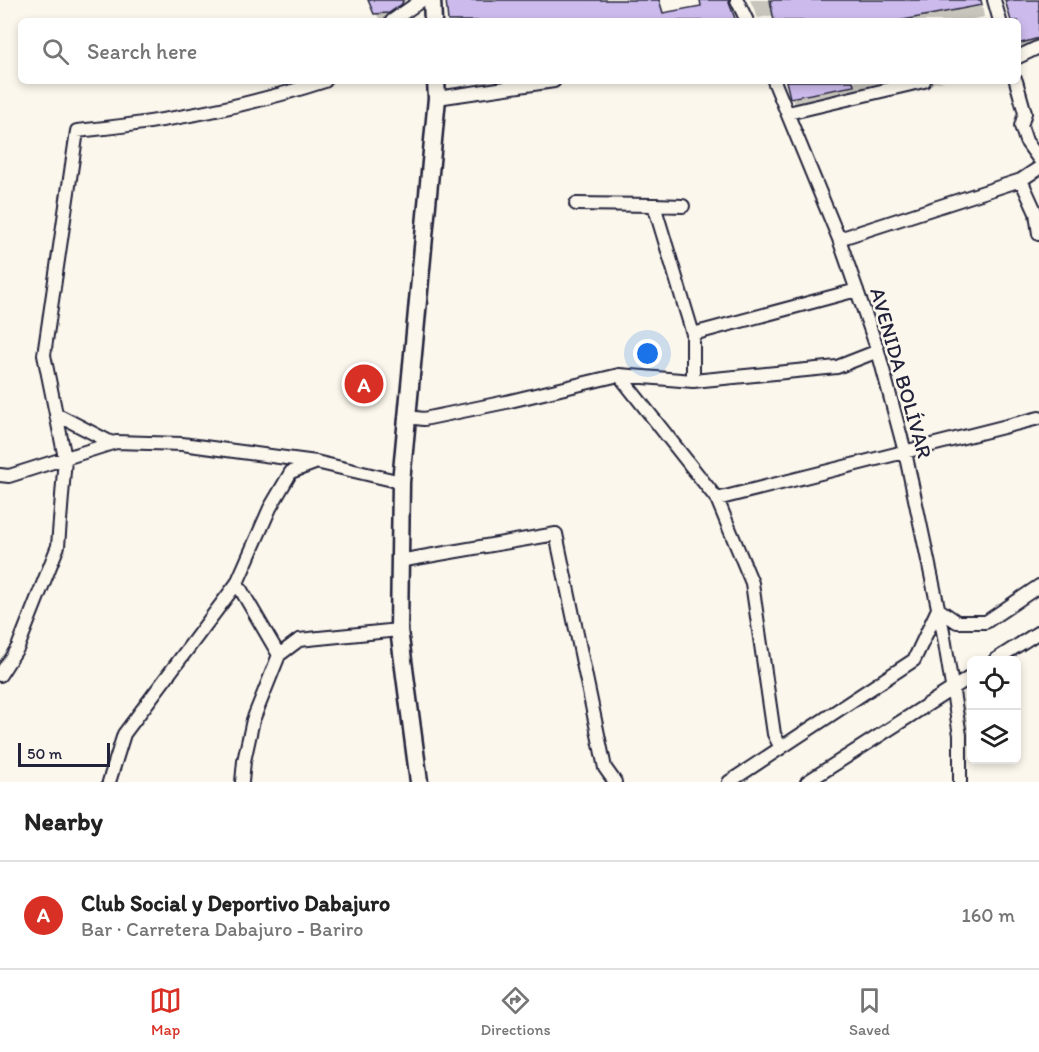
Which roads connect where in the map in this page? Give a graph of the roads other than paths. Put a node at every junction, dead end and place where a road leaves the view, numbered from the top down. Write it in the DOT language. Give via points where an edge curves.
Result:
graph roads {
  1 [pos="422,0"];
  2 [pos="432,0"];
  3 [pos="737,0"];
  4 [pos="994,0"];
  5 [pos="396,18"];
  6 [pos="433,18"];
  7 [pos="746,18"];
  8 [pos="999,18"];
  9 [pos="1039,47"];
  10 [pos="1021,56"];
  11 [pos="316,84"];
  12 [pos="510,84"];
  13 [pos="775,84"];
  14 [pos="911,84"];
  15 [pos="1017,84"];
  16 [pos="436,89"];
  17 [pos="788,113"];
  18 [pos="1039,159"];
  19 [pos="1039,168"];
  20 [pos="1021,180"];
  21 [pos="576,204"];
  22 [pos="654,205"];
  23 [pos="683,206"];
  24 [pos="1039,234"];
  25 [pos="839,239"];
  26 [pos="857,290"];
  27 [pos="693,333"];
  28 [pos="878,351"];
  29 [pos="619,375"];
  30 [pos="693,381"];
  31 [pos="56,414"];
  32 [pos="407,417"];
  33 [pos="1039,418"];
  34 [pos="112,443"];
  35 [pos="905,452"];
  36 [pos="65,458"];
  37 [pos="316,462"];
  38 [pos="0,475"];
  39 [pos="401,482"];
  40 [pos="717,499"];
  41 [pos="399,561"];
  42 [pos="237,583"];
  43 [pos="1039,586"];
  44 [pos="938,609"];
  45 [pos="399,630"];
  46 [pos="1039,632"];
  47 [pos="279,655"];
  48 [pos="1001,656"];
  49 [pos="0,675"];
  50 [pos="967,679"];
  51 [pos="952,688"];
  52 [pos="781,748"];
  53 [pos="109,782"];
  54 [pos="242,782"];
  55 [pos="419,782"];
  56 [pos="615,782"];
  57 [pos="729,782"];
  58 [pos="807,782"];
  59 [pos="960,782"];
  1 -- 5 [label="street"];
  2 -- 6 [label="street"];
  3 -- 7 [label="street"];
  4 -- 8 [label="street"];
  9 -- 10 [label="street"];
  11 -- 31 [label="street" via="214,110 77,131 44,355"];
  12 -- 16 [label="street"];
  13 -- 17 [label="street, AVENIDA BOLÍVAR"];
  14 -- 17 [label="street"];
  15 -- 18 [label="street" via="1025,113 1021,126"];
  16 -- 32 [label="street"];
  17 -- 25 [label="street, AVENIDA BOLÍVAR"];
  19 -- 20 [label="street"];
  20 -- 24 [label="street" via="1036,213"];
  20 -- 25 [label="street"];
  21 -- 22 [label="street"];
  22 -- 23 [label="street"];
  22 -- 27 [label="street"];
  25 -- 26 [label="street, AVENIDA BOLÍVAR"];
  26 -- 27 [label="street"];
  26 -- 28 [label="street, AVENIDA BOLÍVAR"];
  27 -- 30 [label="street"];
  28 -- 30 [label="street" via="837,367"];
  28 -- 35 [label="street, AVENIDA BOLÍVAR"];
  29 -- 30 [label="street"];
  29 -- 32 [label="street" via="424,419"];
  29 -- 40 [label="street"];
  31 -- 34 [label="street"];
  31 -- 36 [label="street"];
  32 -- 39 [label="street"];
  33 -- 35 [label="street"];
  34 -- 36 [label="street"];
  34 -- 37 [label="street" via="182,444"];
  35 -- 40 [label="street"];
  35 -- 44 [label="street, AVENIDA BOLÍVAR"];
  36 -- 38 [label="street" via="9,476"];
  36 -- 49 [label="street" via="58,546 18,647"];
  37 -- 39 [label="street"];
  37 -- 42 [label="street" via="291,472 270,508"];
  39 -- 41 [label="street"];
  40 -- 52 [label="street" via="752,583 774,734"];
  41 -- 45 [label="street"];
  41 -- 56 [label="street" via="556,534 605,768"];
  42 -- 47 [label="street"];
  42 -- 53 [label="street" via="124,734"];
  43 -- 44 [label="street" via="986,622 957,622"];
  44 -- 51 [label="street, AVENIDA BOLÍVAR"];
  44 -- 52 [label="street" via="914,660"];
  45 -- 47 [label="street" via="299,640"];
  45 -- 55 [label="street"];
  46 -- 48 [label="street"];
  47 -- 54 [label="street" via="253,720"];
  50 -- 51 [label="street"];
  51 -- 58 [label="street"];
  51 -- 59 [label="street, AVENIDA BOLÍVAR" via="960,735"];
  52 -- 57 [label="street"];
}
